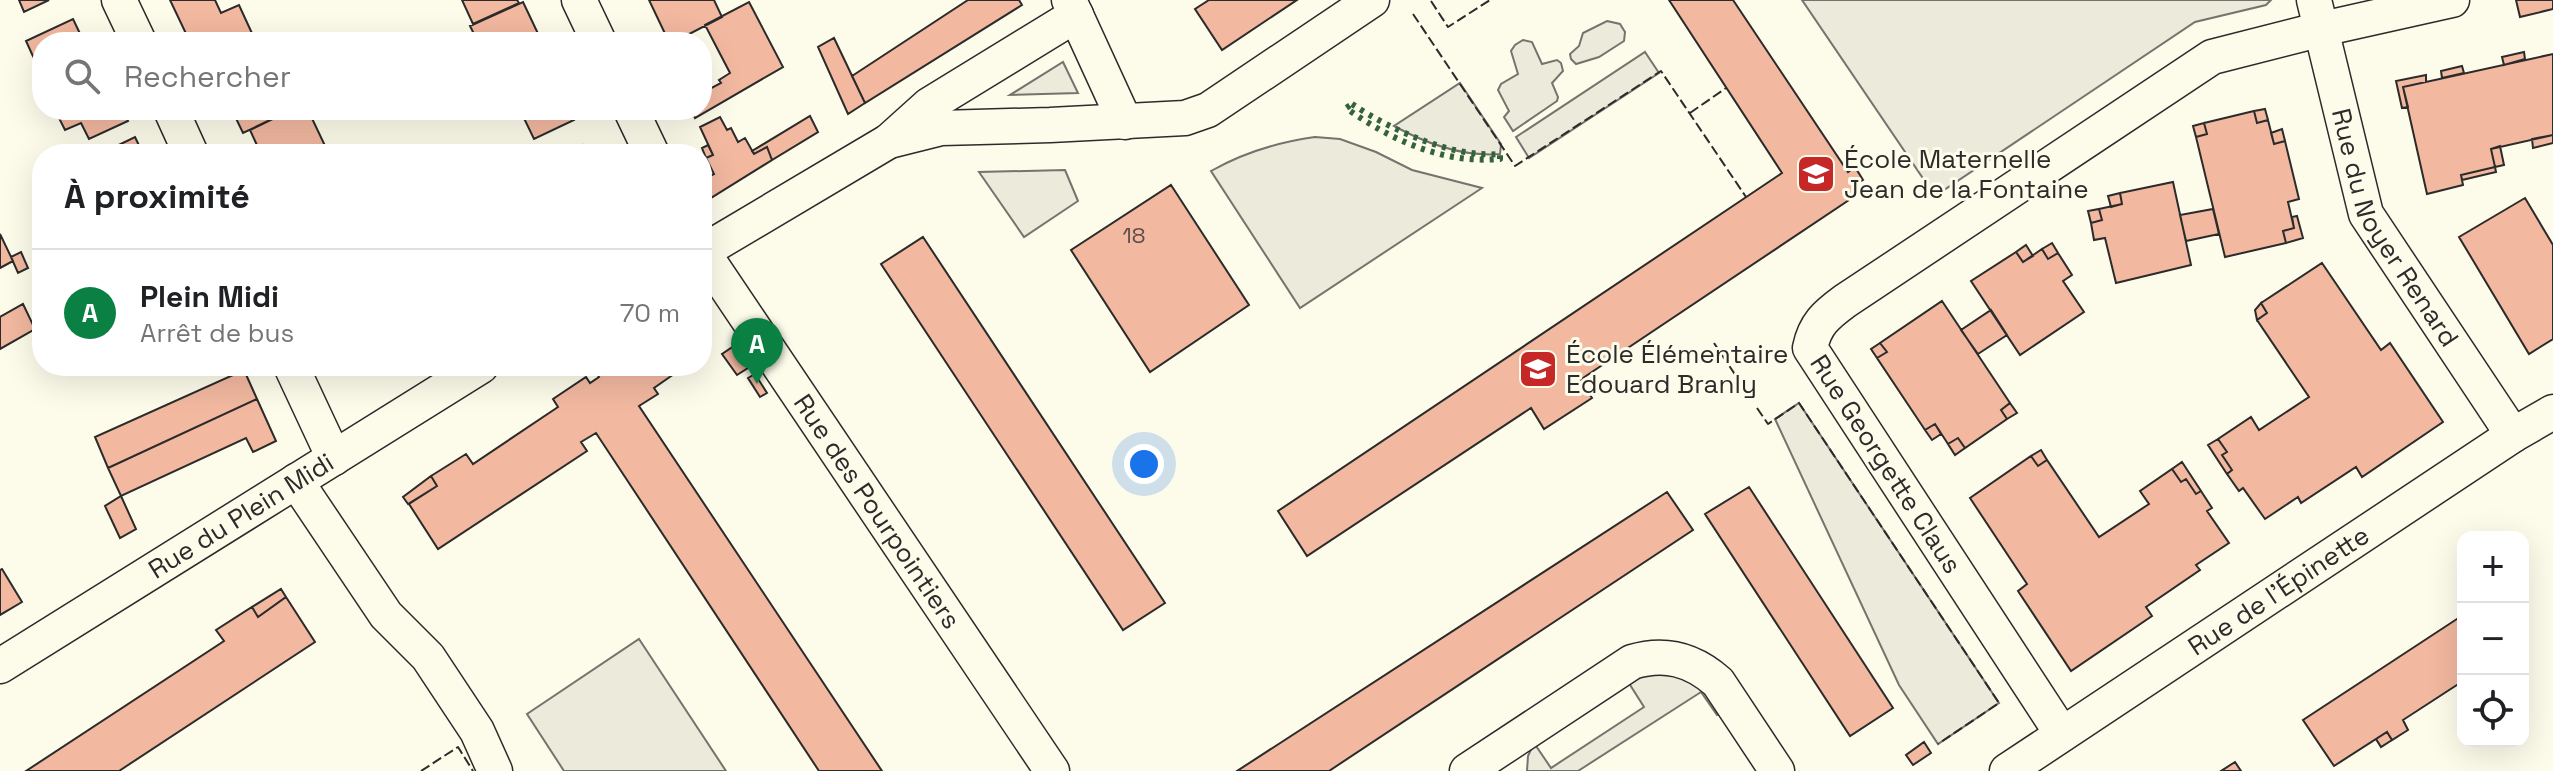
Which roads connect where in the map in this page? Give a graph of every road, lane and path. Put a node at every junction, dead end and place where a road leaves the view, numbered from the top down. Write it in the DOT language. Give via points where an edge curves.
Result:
graph roads {
  1 [pos="119,0"];
  2 [pos="579,0"];
  3 [pos="1372,0"];
  4 [pos="2452,0"];
  5 [pos="1072,8"];
  6 [pos="2318,14"];
  7 [pos="134,32"];
  8 [pos="594,32"];
  9 [pos="176,120"];
  10 [pos="636,120"];
  11 [pos="1125,122"];
  12 [pos="889,141"];
  13 [pos="186,144"];
  14 [pos="647,144"];
  15 [pos="712,246"];
  16 [pos="712,267"];
  17 [pos="296,376"];
  18 [pos="465,376"];
  19 [pos="2553,412"];
  20 [pos="2513,435"];
  21 [pos="334,458"];
  22 [pos="296,481"];
  23 [pos="0,666"];
  24 [pos="2062,734"];
  25 [pos="495,771"];
  26 [pos="1052,771"];
  27 [pos="1467,771"];
  28 [pos="1777,771"];
  29 [pos="2007,771"];
  1 -- 7 [label="street"];
  2 -- 8 [label="street"];
  3 -- 11 [label="street" via="1208,110 1185,118"];
  4 -- 6 [label="street, Rue Georgette Claus"];
  5 -- 11 [label="street"];
  5 -- 12 [label="street" via="929,105"];
  6 -- 20 [label="street, Rue du Noyer Renard" via="2366,214"];
  6 -- 24 [label="street, Rue Georgette Claus" via="2212,57 1845,301 1821,318 1813,332 1810,348"];
  9 -- 13 [label="street"];
  10 -- 14 [label="street"];
  11 -- 12 [label="street" via="941,128"];
  12 -- 15 [label="street"];
  16 -- 26 [label="street, Rue des Pourpointiers"];
  17 -- 21 [label="street"];
  18 -- 21 [label="street, Rue du Plein Midi"];
  19 -- 20 [label="street, Rue de l'Épinette"];
  20 -- 24 [label="street, Rue de l'Épinette"];
  21 -- 22 [label="street, Rue du Plein Midi"];
  22 -- 23 [label="street, Rue du Plein Midi"];
  22 -- 25 [label="street" via="386,615 428,657 477,731"];
  24 -- 29 [label="street, Rue de l'Épinette"];
  27 -- 28 [label="street" via="1632,662 1653,657 1682,659 1718,682"];
}
